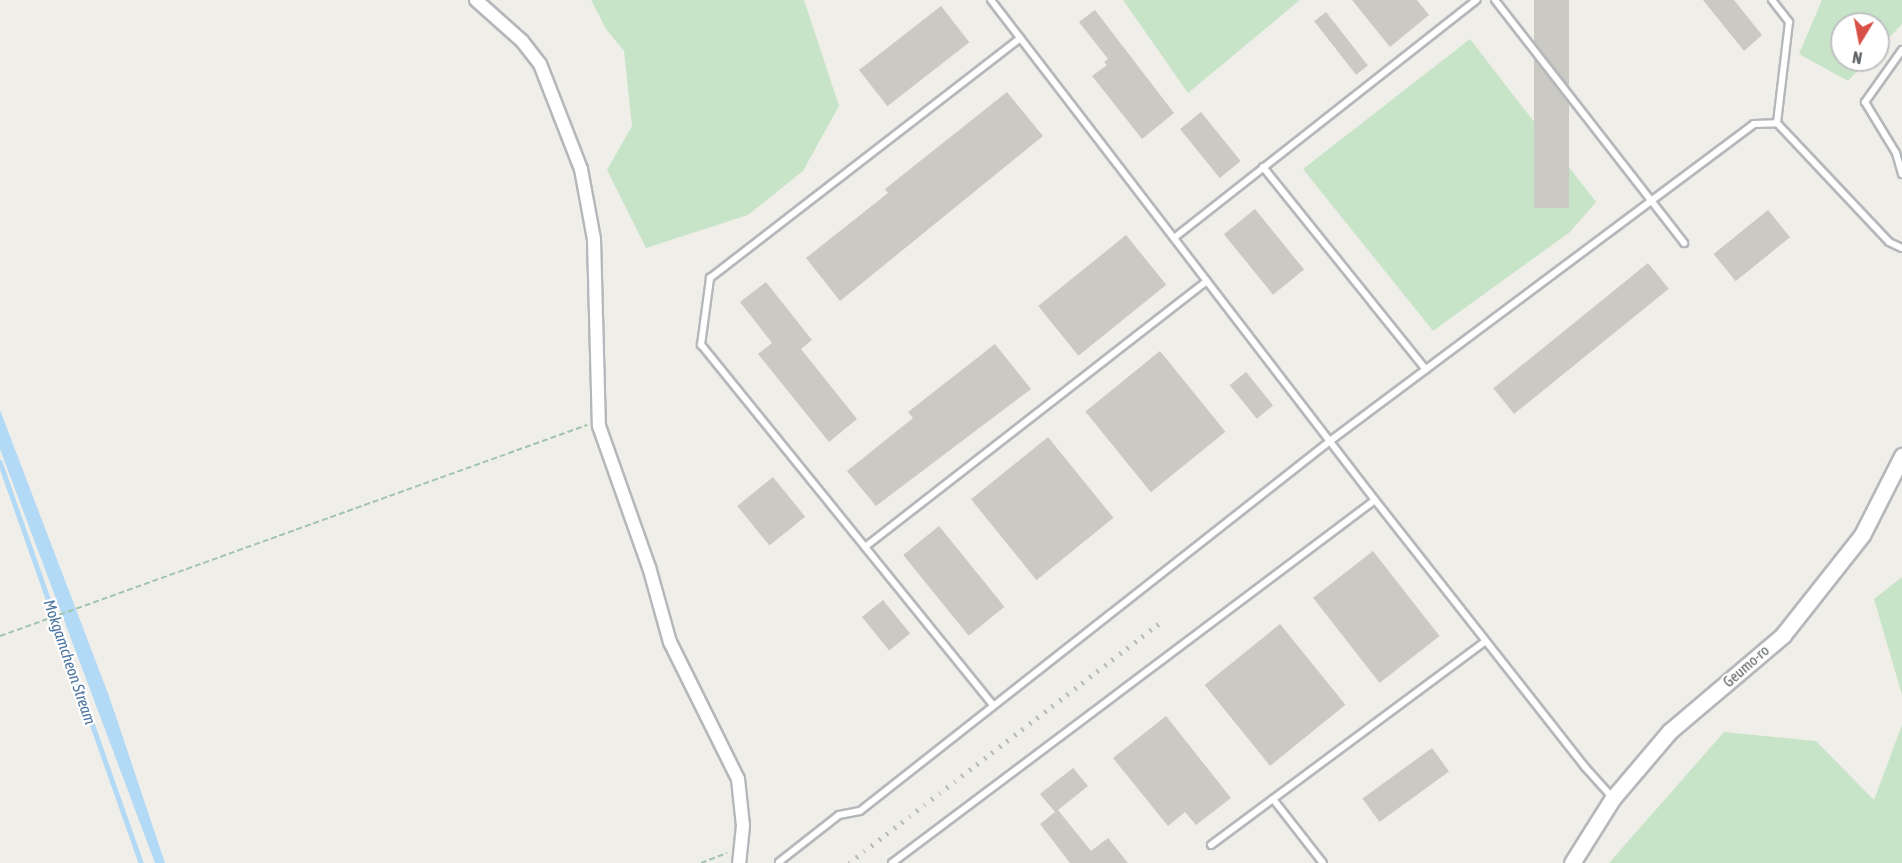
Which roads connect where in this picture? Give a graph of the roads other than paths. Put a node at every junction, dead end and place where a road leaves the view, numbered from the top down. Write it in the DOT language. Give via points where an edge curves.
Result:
graph roads {
  1 [pos="476,0"];
  2 [pos="991,0"];
  3 [pos="1476,0"];
  4 [pos="1495,0"];
  5 [pos="1772,0"];
  6 [pos="1020,38"];
  7 [pos="1902,50"];
  8 [pos="1777,123"];
  9 [pos="1263,167"];
  10 [pos="1902,174"];
  11 [pos="1652,201"];
  12 [pos="1174,238"];
  13 [pos="1684,243"];
  14 [pos="1902,248"];
  15 [pos="1207,281"];
  16 [pos="1426,370"];
  17 [pos="1330,441"];
  18 [pos="1902,456"];
  19 [pos="1375,500"];
  20 [pos="865,547"];
  21 [pos="1486,641"];
  22 [pos="993,705"];
  23 [pos="1613,798"];
  24 [pos="1273,799"];
  25 [pos="1211,845"];
  26 [pos="779,862"];
  27 [pos="739,863"];
  28 [pos="892,863"];
  29 [pos="1323,863"];
  30 [pos="1572,863"];
  1 -- 27 [label="street" via="522,41 540,64 581,169 594,239 599,426 649,567 670,642 738,779"];
  2 -- 6 [label="lane"];
  3 -- 9 [label="lane"];
  4 -- 11 [label="lane"];
  5 -- 8 [label="lane" via="1789,22"];
  6 -- 12 [label="lane"];
  6 -- 20 [label="lane" via="710,278 701,345"];
  7 -- 10 [label="lane" via="1865,102 1896,153"];
  8 -- 11 [label="lane" via="1754,124"];
  8 -- 14 [label="lane" via="1889,242"];
  9 -- 12 [label="lane"];
  9 -- 16 [label="lane"];
  11 -- 13 [label="lane"];
  11 -- 16 [label="lane"];
  12 -- 15 [label="lane"];
  15 -- 17 [label="lane"];
  15 -- 20 [label="lane"];
  16 -- 17 [label="lane"];
  17 -- 19 [label="lane"];
  17 -- 22 [label="lane"];
  18 -- 23 [label="street, Geumo-ro" via="1862,535 1783,635 1670,731"];
  19 -- 21 [label="lane"];
  19 -- 28 [label="lane"];
  20 -- 22 [label="lane"];
  21 -- 23 [label="lane"];
  21 -- 24 [label="lane"];
  22 -- 26 [label="lane" via="860,811 839,815"];
  23 -- 30 [label="street, Geumo-ro"];
  24 -- 25 [label="lane"];
  24 -- 29 [label="lane"];
}
